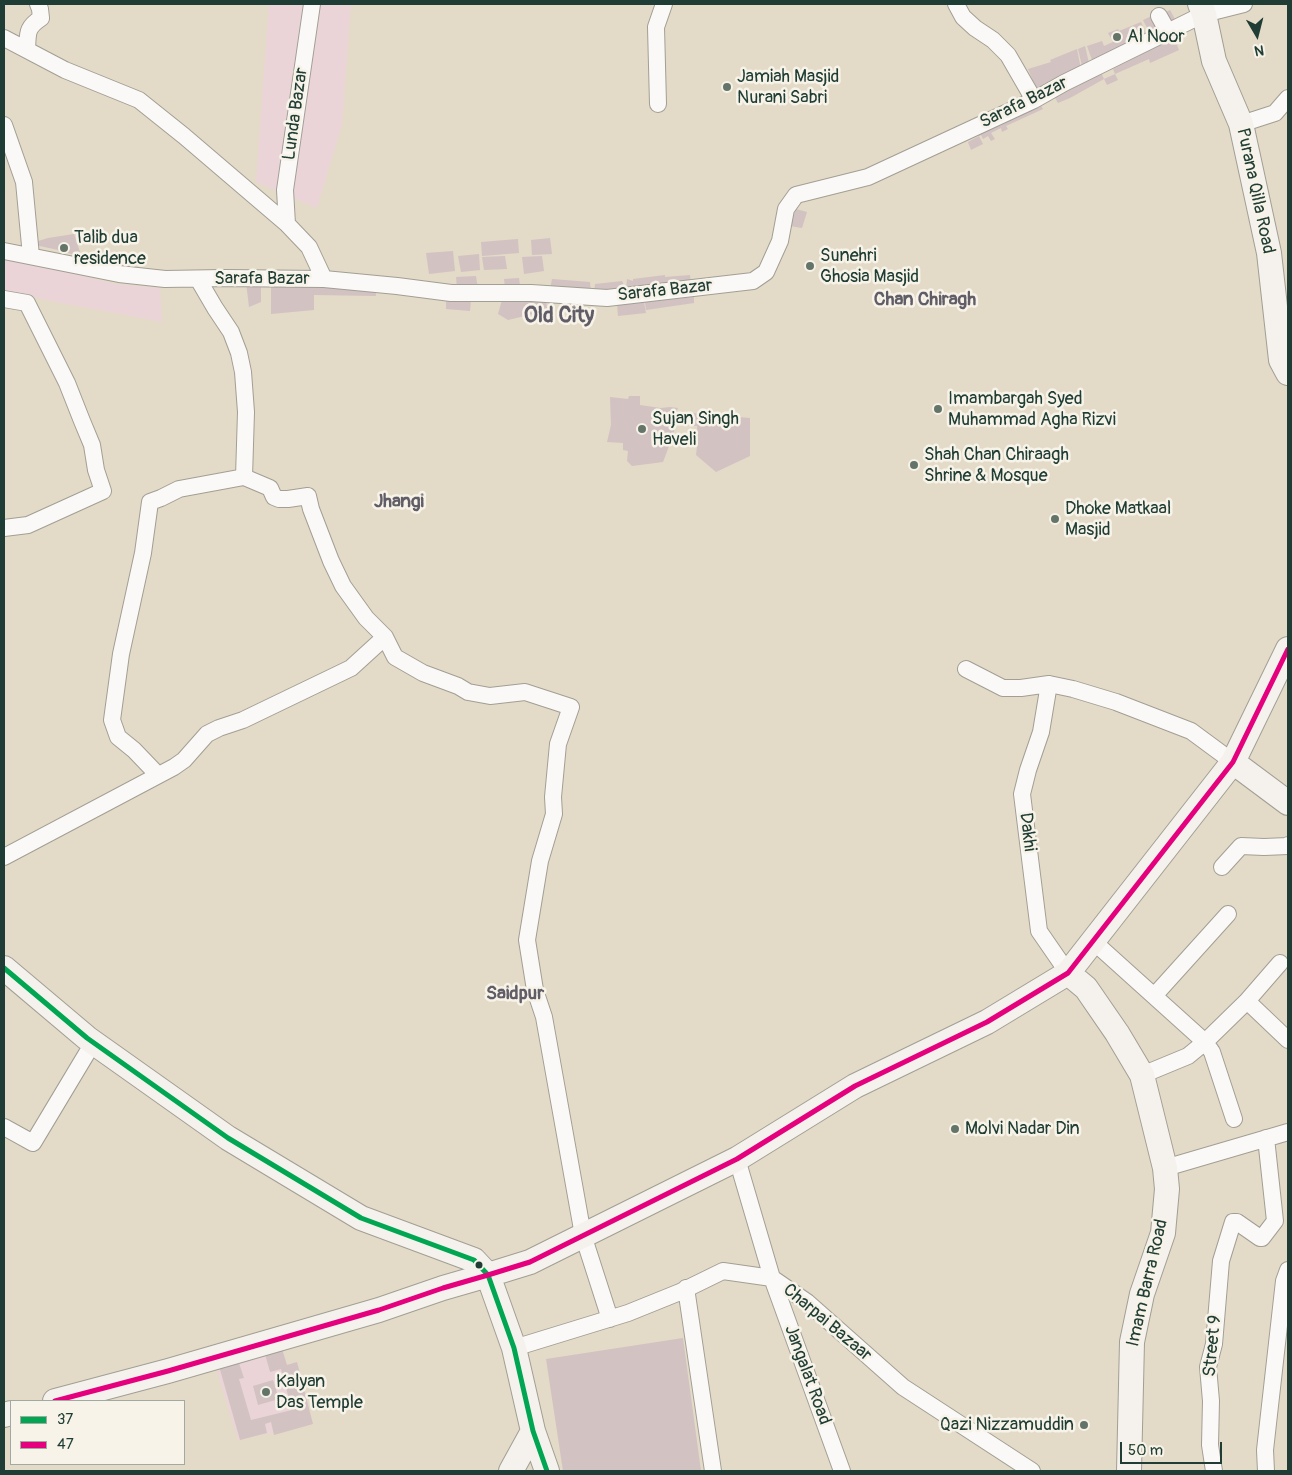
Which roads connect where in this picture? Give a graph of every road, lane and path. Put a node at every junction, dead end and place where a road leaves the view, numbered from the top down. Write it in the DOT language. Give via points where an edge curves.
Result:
graph roads {
  1 [pos="38,4"];
  2 [pos="312,4"];
  3 [pos="664,4"];
  4 [pos="956,4"];
  5 [pos="1244,4"];
  6 [pos="1202,9"];
  7 [pos="1159,16"];
  8 [pos="1168,32"];
  9 [pos="4,38"];
  10 [pos="27,50"];
  11 [pos="1288,98"];
  12 [pos="1034,100"];
  13 [pos="658,104"];
  14 [pos="1241,124"];
  15 [pos="4,125"];
  16 [pos="287,224"];
  17 [pos="4,251"];
  18 [pos="31,256"];
  19 [pos="198,278"];
  20 [pos="324,279"];
  21 [pos="4,299"];
  22 [pos="1288,372"];
  23 [pos="244,477"];
  24 [pos="4,528"];
  25 [pos="385,637"];
  26 [pos="1288,649"];
  27 [pos="966,669"];
  28 [pos="1049,684"];
  29 [pos="1233,762"];
  30 [pos="158,775"];
  31 [pos="1288,803"];
  32 [pos="1288,845"];
  33 [pos="4,857"];
  34 [pos="1222,868"];
  35 [pos="1228,914"];
  36 [pos="1094,942"];
  37 [pos="1280,963"];
  38 [pos="4,968"];
  39 [pos="1068,973"];
  40 [pos="1154,996"];
  41 [pos="1247,1001"];
  42 [pos="1288,1040"];
  43 [pos="1205,1042"];
  44 [pos="94,1043"];
  45 [pos="1142,1075"];
  46 [pos="1234,1120"];
  47 [pos="4,1127"];
  48 [pos="1288,1132"];
  49 [pos="1266,1138"];
  50 [pos="737,1159"];
  51 [pos="1165,1168"];
  52 [pos="583,1235"];
  53 [pos="1288,1270"];
  54 [pos="488,1275"];
  55 [pos="772,1278"];
  56 [pos="683,1290"];
  57 [pos="610,1318"];
  58 [pos="514,1348"];
  59 [pos="59,1400"];
  60 [pos="533,1431"];
  61 [pos="511,1471"];
  62 [pos="547,1471"];
  63 [pos="706,1471"];
  64 [pos="713,1471"];
  65 [pos="842,1471"];
  66 [pos="1032,1471"];
  67 [pos="1129,1471"];
  68 [pos="1214,1471"];
  69 [pos="1266,1471"];
  1 -- 10 [label="street" via="41,18 32,24"];
  2 -- 16 [label="street, Lunda Bazar" via="285,190"];
  3 -- 13 [label="street" via="656,27"];
  4 -- 12 [label="street" via="963,17 1008,55"];
  5 -- 6 [label="street, Sarafa Bazar"];
  6 -- 8 [label="street, Sarafa Bazar"];
  6 -- 14 [label="street, Purana Qilla Road" via="1214,61"];
  7 -- 8 [label="street"];
  8 -- 12 [label="street, Sarafa Bazar"];
  9 -- 10 [label="street"];
  10 -- 16 [label="street" via="65,70 139,100"];
  11 -- 14 [label="street" via="1276,113"];
  12 -- 20 [label="street, Sarafa Bazar" via="868,177 796,195 786,209 780,241 766,272 753,281 607,298 531,293 451,293"];
  14 -- 22 [label="street, Purana Qilla Road" via="1269,253 1281,360"];
  15 -- 18 [label="street" via="24,182"];
  16 -- 20 [label="street" via="309,247"];
  17 -- 18 [label="street, Sarafa Bazar"];
  18 -- 19 [label="street, Sarafa Bazar" via="119,274 166,279"];
  19 -- 20 [label="street, Sarafa Bazar"];
  19 -- 23 [label="street" via="231,332 239,352 246,412"];
  21 -- 24 [label="street" via="27,303 43,333 92,445 103,492 28,525"];
  23 -- 25 [label="street" via="270,488 274,497 279,499 308,496 327,553 343,586 366,618"];
  23 -- 30 [label="street" via="179,489 150,502 112,720 118,737"];
  25 -- 30 [label="street" via="351,668 207,734 182,762"];
  25 -- 52 [label="street" via="395,657 468,692 490,696 525,692 571,707 558,744 554,814 540,862 527,940"];
  26 -- 29 [label="street"];
  27 -- 28 [label="street" via="1002,688"];
  28 -- 29 [label="street" via="1116,702 1191,731"];
  28 -- 39 [label="street, Dakhi" via="1041,732 1022,794 1039,931"];
  29 -- 31 [label="street"];
  29 -- 36 [label="street"];
  30 -- 33 [label="street"];
  32 -- 34 [label="street" via="1241,846"];
  35 -- 40 [label="street"];
  36 -- 39 [label="street"];
  36 -- 40 [label="street"];
  37 -- 41 [label="street"];
  38 -- 44 [label="street"];
  39 -- 45 [label="street, Imam Barra Road" via="1086,988"];
  39 -- 50 [label="street" via="987,1022 855,1086"];
  40 -- 43 [label="street"];
  41 -- 42 [label="street"];
  41 -- 43 [label="street"];
  43 -- 45 [label="street" via="1188,1056"];
  43 -- 46 [label="street" via="1212,1052"];
  44 -- 47 [label="street" via="33,1143"];
  44 -- 54 [label="street" via="228,1138 352,1213 474,1260"];
  45 -- 51 [label="street, Imam Barra Road"];
  48 -- 49 [label="street"];
  49 -- 51 [label="street"];
  49 -- 68 [label="street, Street 9" via="1275,1221 1262,1238 1233,1222 1221,1261 1214,1344 1208,1367"];
  50 -- 52 [label="street"];
  50 -- 55 [label="street, Jangalat Road"];
  51 -- 67 [label="street, Imam Barra Road" via="1167,1189 1163,1233 1142,1294 1132,1342"];
  52 -- 54 [label="street" via="530,1262"];
  52 -- 57 [label="street"];
  53 -- 69 [label="street" via="1284,1281 1265,1450"];
  54 -- 58 [label="street"];
  54 -- 59 [label="street" via="168,1371"];
  55 -- 56 [label="street, Charpai Bazaar" via="724,1271"];
  55 -- 65 [label="street, Jangalat Road"];
  55 -- 66 [label="street, Charpai Bazaar" via="807,1302 903,1387"];
  56 -- 57 [label="street, Charpai Bazaar"];
  56 -- 63 [label="street"];
  56 -- 64 [label="street"];
  57 -- 58 [label="street, Charpai Bazaar"];
  58 -- 60 [label="street"];
  60 -- 61 [label="street"];
  60 -- 62 [label="street"];
}
